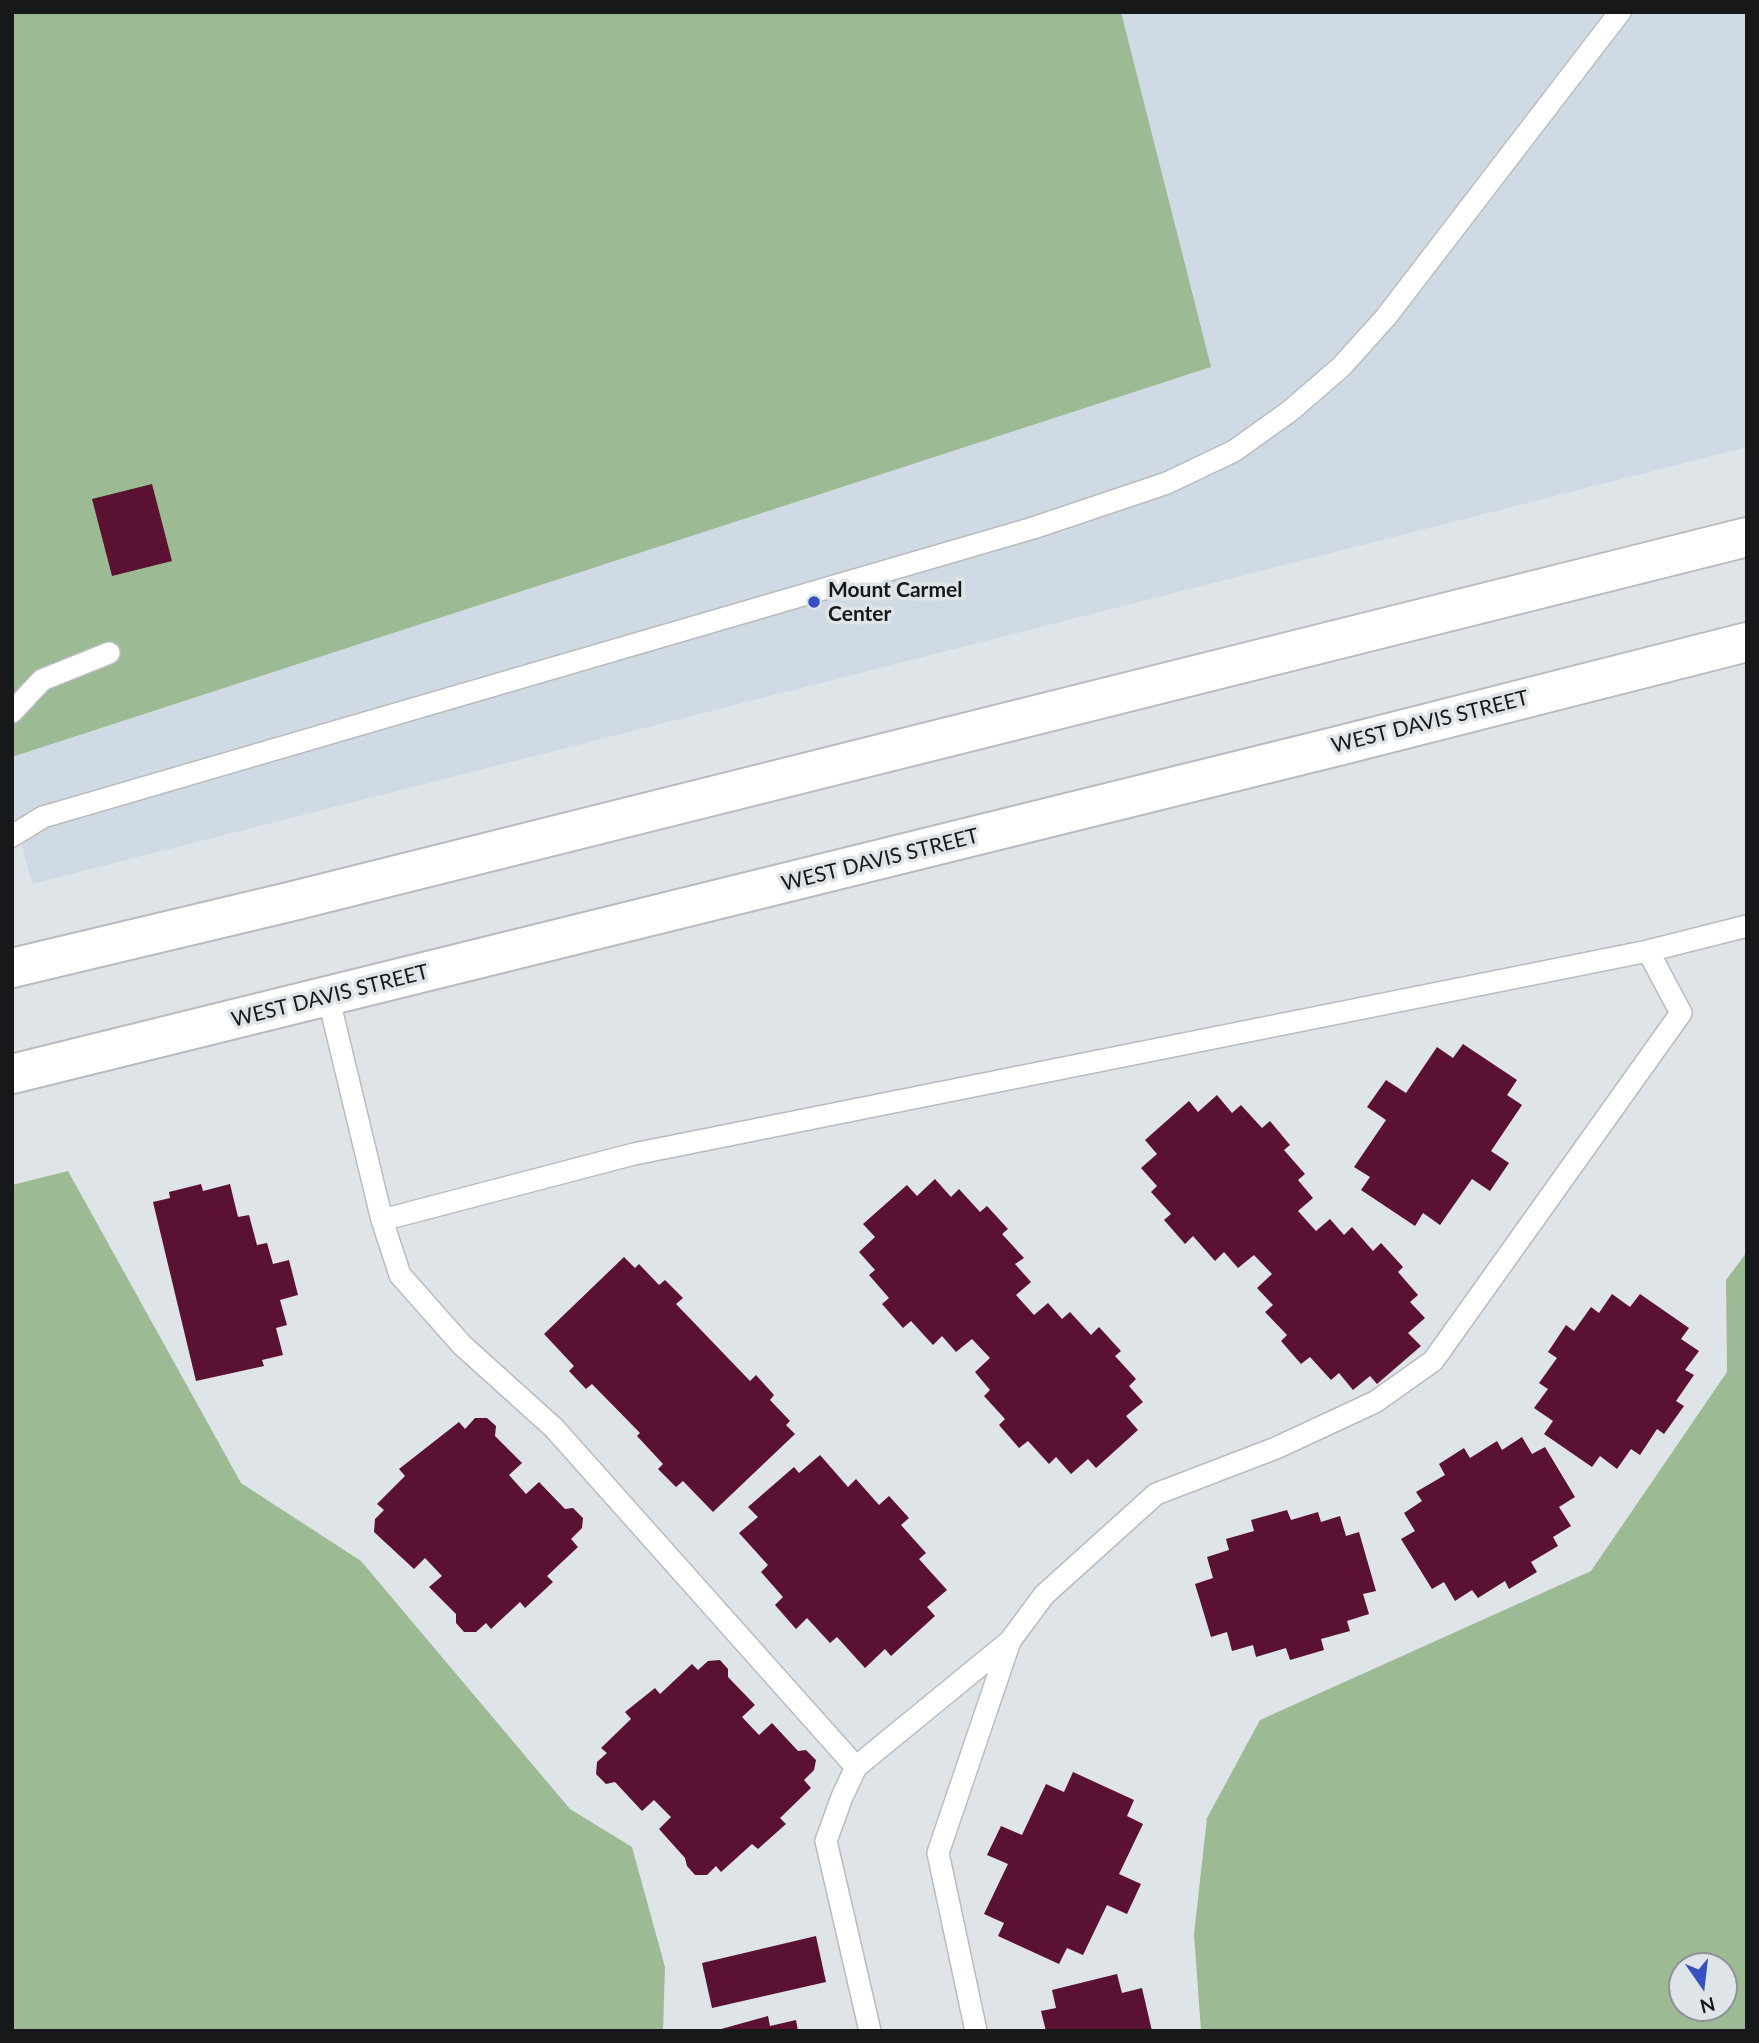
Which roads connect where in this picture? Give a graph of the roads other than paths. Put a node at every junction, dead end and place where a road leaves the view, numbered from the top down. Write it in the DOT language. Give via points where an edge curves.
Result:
graph roads {
  1 [pos="1620,12"];
  2 [pos="1747,537"];
  3 [pos="1747,642"];
  4 [pos="109,653"];
  5 [pos="12,712"];
  6 [pos="12,836"];
  7 [pos="1747,926"];
  8 [pos="1648,951"];
  9 [pos="12,968"];
  10 [pos="328,996"];
  11 [pos="13,1069"];
  12 [pos="382,1220"];
  13 [pos="1010,1641"];
  14 [pos="856,1767"];
  15 [pos="870,2031"];
  16 [pos="976,2031"];
  1 -- 6 [label="lane" via="1386,317 1341,367 1234,451 1167,483 1033,528 43,817"];
  2 -- 9 [label="main road"];
  3 -- 10 [label="main road, WEST DAVIS STREET"];
  4 -- 5 [label="lane" via="42,680"];
  7 -- 8 [label="lane"];
  8 -- 12 [label="lane" via="634,1154"];
  8 -- 13 [label="lane" via="1681,1013 1433,1361 1375,1402 1276,1448 1156,1494 1044,1595"];
  10 -- 11 [label="main road, WEST DAVIS STREET"];
  10 -- 12 [label="lane"];
  12 -- 14 [label="lane" via="400,1275 462,1345 554,1429"];
  13 -- 14 [label="lane"];
  13 -- 16 [label="lane" via="938,1853"];
  14 -- 15 [label="lane" via="826,1841"];
}
